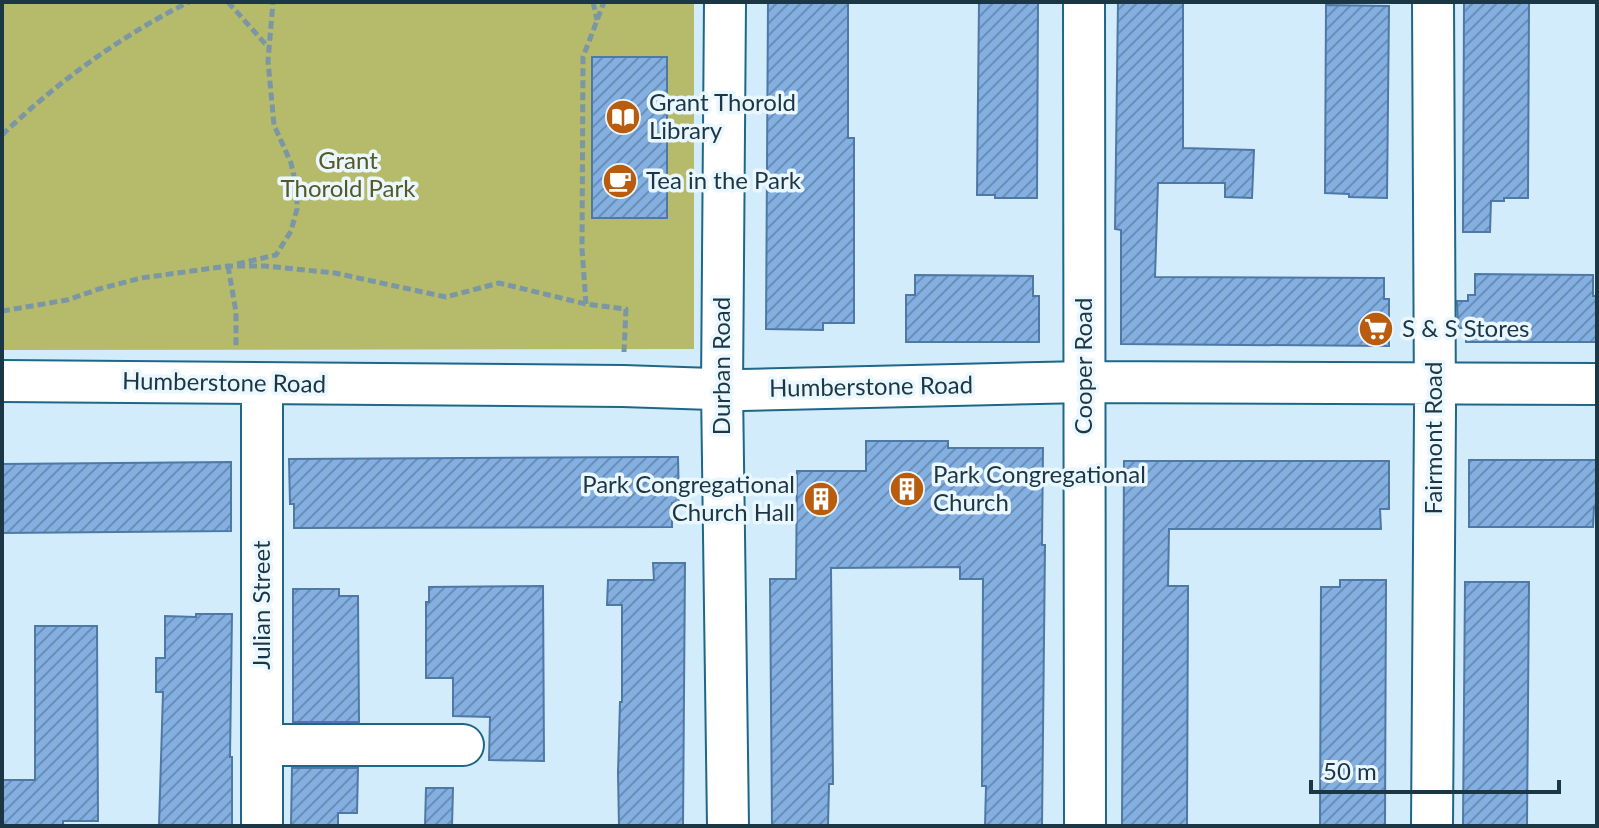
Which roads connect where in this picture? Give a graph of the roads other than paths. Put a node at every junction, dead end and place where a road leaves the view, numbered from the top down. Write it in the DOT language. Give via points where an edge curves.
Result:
graph roads {
  1 [pos="725,2"];
  2 [pos="1084,2"];
  3 [pos="1433,2"];
  4 [pos="2,381"];
  5 [pos="1085,382"];
  6 [pos="245,384"];
  7 [pos="1597,384"];
  8 [pos="1435,385"];
  9 [pos="722,389"];
  10 [pos="262,745"];
  11 [pos="463,745"];
  12 [pos="262,826"];
  13 [pos="728,826"];
  14 [pos="1085,826"];
  15 [pos="1432,826"];
  1 -- 9 [label="street, Durban Road"];
  2 -- 5 [label="street, Cooper Road"];
  3 -- 8 [label="street, Fairmont Road"];
  4 -- 6 [label="street, Humberstone Road"];
  5 -- 8 [label="street, Humberstone Road"];
  5 -- 9 [label="street, Humberstone Road"];
  5 -- 14 [label="street, Cooper Road"];
  6 -- 9 [label="street, Humberstone Road"];
  6 -- 10 [label="street, Julian Street"];
  7 -- 8 [label="street, Humberstone Road"];
  8 -- 15 [label="street, Fairmont Road"];
  9 -- 13 [label="street, Durban Road"];
  10 -- 11 [label="street"];
  10 -- 12 [label="street, Julian Street"];
}
